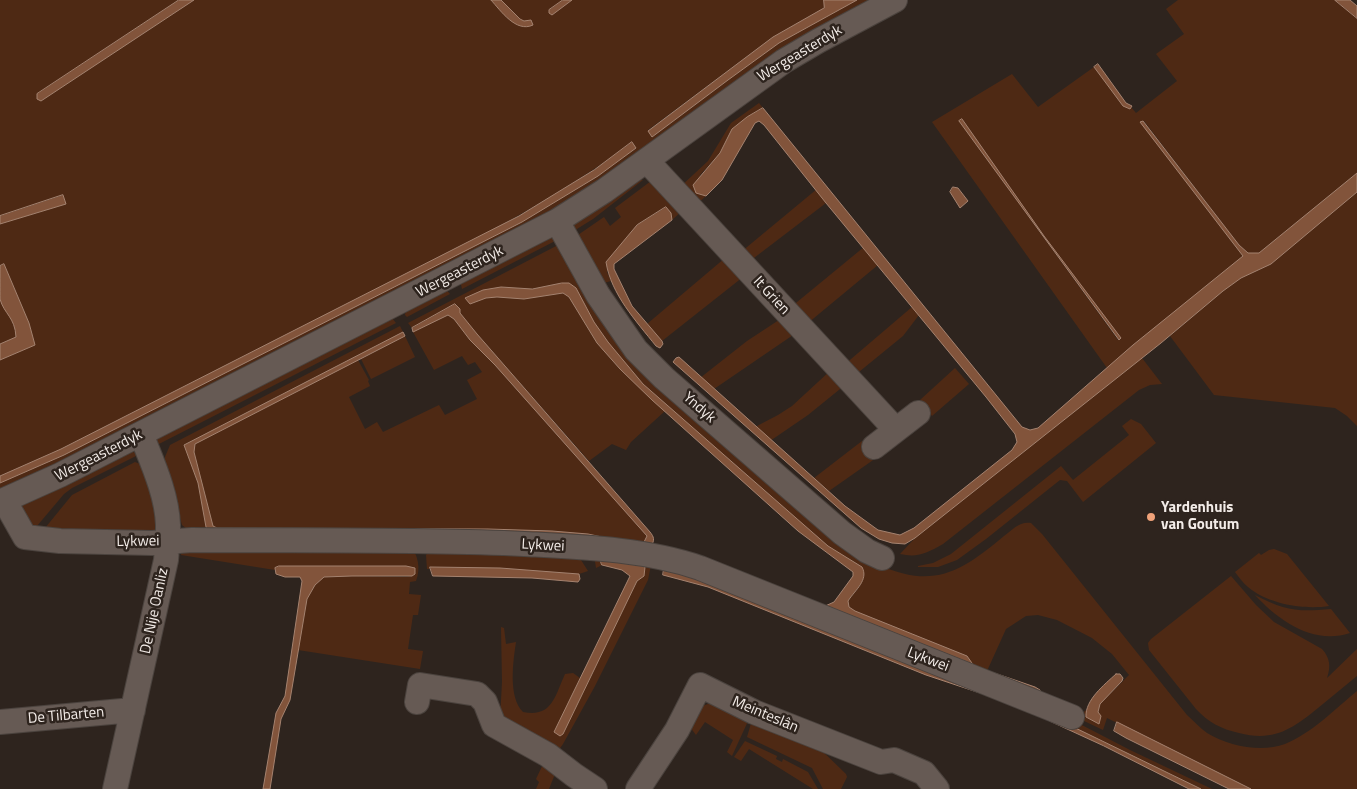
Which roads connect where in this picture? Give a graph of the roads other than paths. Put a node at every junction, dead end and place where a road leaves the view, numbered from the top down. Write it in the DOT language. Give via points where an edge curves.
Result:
graph roads {
  1 [pos="895,0"];
  2 [pos="647,161"];
  3 [pos="557,221"];
  4 [pos="918,413"];
  5 [pos="896,430"];
  6 [pos="142,434"];
  7 [pos="874,447"];
  8 [pos="2,501"];
  9 [pos="167,541"];
  10 [pos="882,558"];
  11 [pos="417,702"];
  12 [pos="133,710"];
  13 [pos="1072,717"];
  14 [pos="0,722"];
  15 [pos="570,782"];
  16 [pos="115,789"];
  17 [pos="595,789"];
  18 [pos="638,789"];
  19 [pos="937,789"];
  1 -- 2 [label="street, Wergeasterdyk" via="784,61"];
  2 -- 3 [label="street, Wergeasterdyk"];
  2 -- 5 [label="street, It Grien"];
  3 -- 6 [label="street, Wergeasterdyk"];
  3 -- 10 [label="street, Yndyk" via="598,295 636,350 842,533"];
  4 -- 5 [label="street"];
  5 -- 7 [label="street"];
  6 -- 8 [label="street, Wergeasterdyk"];
  6 -- 9 [label="street, De Nije Oanliz" via="163,498 168,524"];
  8 -- 9 [label="street, Lykwei" via="25,537 60,542"];
  9 -- 12 [label="street, De Nije Oanliz" via="166,560"];
  9 -- 13 [label="street, Lykwei" via="483,542 616,551 668,559 700,568"];
  11 -- 15 [label="street" via="420,685 478,694 485,702 494,725 548,755"];
  12 -- 14 [label="street, De Tilbarten"];
  12 -- 16 [label="street, De Nije Oanliz"];
  15 -- 17 [label="street"];
  18 -- 19 [label="street, Meinteslân" via="677,730 700,685 754,712 882,762 894,760 924,773"];
}
